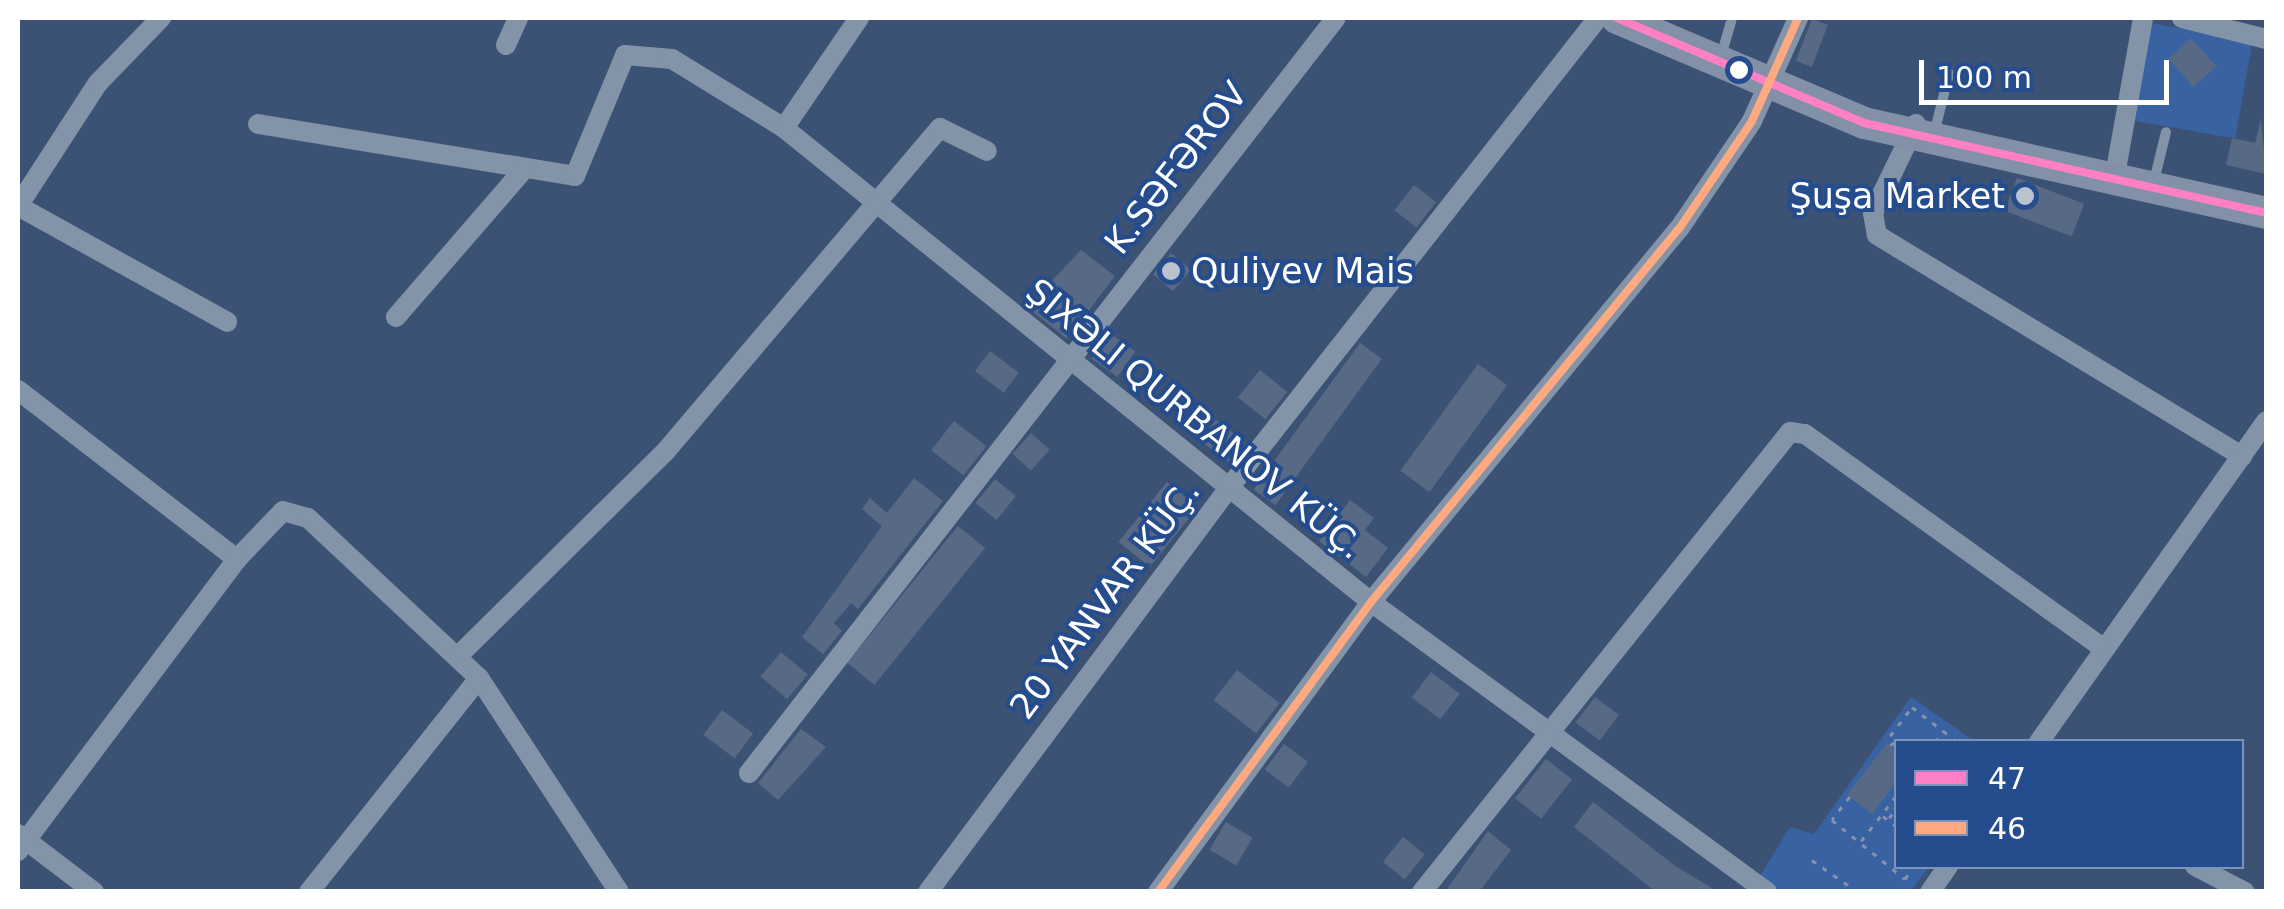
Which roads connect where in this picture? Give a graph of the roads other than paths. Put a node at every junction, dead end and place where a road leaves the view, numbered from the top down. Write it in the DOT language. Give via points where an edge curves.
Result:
graph roads {
  1 [pos="161,18"];
  2 [pos="518,18"];
  3 [pos="860,18"];
  4 [pos="1336,18"];
  5 [pos="1598,18"];
  6 [pos="1617,18"];
  7 [pos="1649,18"];
  8 [pos="1732,18"];
  9 [pos="1798,18"];
  10 [pos="2143,18"];
  11 [pos="2182,18"];
  12 [pos="2266,38"];
  13 [pos="506,45"];
  14 [pos="1722,53"];
  15 [pos="1949,74"];
  16 [pos="1771,83"];
  17 [pos="258,124"];
  18 [pos="784,128"];
  19 [pos="1921,128"];
  20 [pos="2166,132"];
  21 [pos="987,151"];
  22 [pos="525,168"];
  23 [pos="2116,173"];
  24 [pos="2156,173"];
  25 [pos="2266,196"];
  26 [pos="875,204"];
  27 [pos="18,206"];
  28 [pos="2266,213"];
  29 [pos="396,317"];
  30 [pos="227,322"];
  31 [pos="1067,359"];
  32 [pos="18,390"];
  33 [pos="2266,421"];
  34 [pos="2242,456"];
  35 [pos="1231,485"];
  36 [pos="237,559"];
  37 [pos="1371,602"];
  38 [pos="2104,649"];
  39 [pos="460,656"];
  40 [pos="479,678"];
  41 [pos="1549,735"];
  42 [pos="2041,739"];
  43 [pos="749,773"];
  44 [pos="20,842"];
  45 [pos="1946,869"];
  46 [pos="2201,869"];
  47 [pos="94,892"];
  48 [pos="309,892"];
  49 [pos="619,892"];
  50 [pos="928,892"];
  51 [pos="1158,892"];
  52 [pos="1422,892"];
  53 [pos="1767,892"];
  54 [pos="1930,892"];
  55 [pos="2245,892"];
  1 -- 27 [label="street" via="98,83"];
  2 -- 13 [label="street"];
  3 -- 18 [label="street"];
  4 -- 31 [label="street, K.SƏFƏROV"];
  5 -- 35 [label="street, 20 YANVAR KÜÇ."];
  6 -- 16 [label="main road"];
  7 -- 14 [label="main road"];
  8 -- 14 [label="lane"];
  9 -- 16 [label="street"];
  10 -- 23 [label="street"];
  11 -- 12 [label="street"];
  14 -- 16 [label="main road"];
  15 -- 19 [label="lane"];
  16 -- 19 [label="main road"];
  16 -- 37 [label="street" via="1679,230"];
  17 -- 22 [label="street"];
  18 -- 22 [label="street" via="672,59 638,50 625,55 575,176"];
  18 -- 26 [label="street"];
  19 -- 23 [label="main road"];
  19 -- 34 [label="street" via="1873,213 1877,235"];
  20 -- 24 [label="lane"];
  21 -- 26 [label="street" via="940,128"];
  22 -- 29 [label="street"];
  23 -- 24 [label="main road"];
  23 -- 28 [label="main road"];
  24 -- 25 [label="main road"];
  26 -- 31 [label="street"];
  26 -- 39 [label="street" via="665,452"];
  27 -- 30 [label="street"];
  31 -- 35 [label="street"];
  31 -- 43 [label="street, K.SƏFƏROV"];
  32 -- 36 [label="street"];
  33 -- 34 [label="street"];
  34 -- 38 [label="street"];
  35 -- 37 [label="street"];
  35 -- 50 [label="street, 20 YANVAR KÜÇ."];
  36 -- 39 [label="street" via="283,512 295,511"];
  36 -- 44 [label="street"];
  37 -- 41 [label="street"];
  37 -- 51 [label="street"];
  38 -- 41 [label="street" via="1805,434 1790,432"];
  38 -- 42 [label="street"];
  39 -- 40 [label="street"];
  40 -- 48 [label="street"];
  40 -- 49 [label="street"];
  41 -- 52 [label="street"];
  41 -- 53 [label="street"];
  44 -- 47 [label="street"];
  45 -- 54 [label="street"];
  46 -- 55 [label="street"];
}
